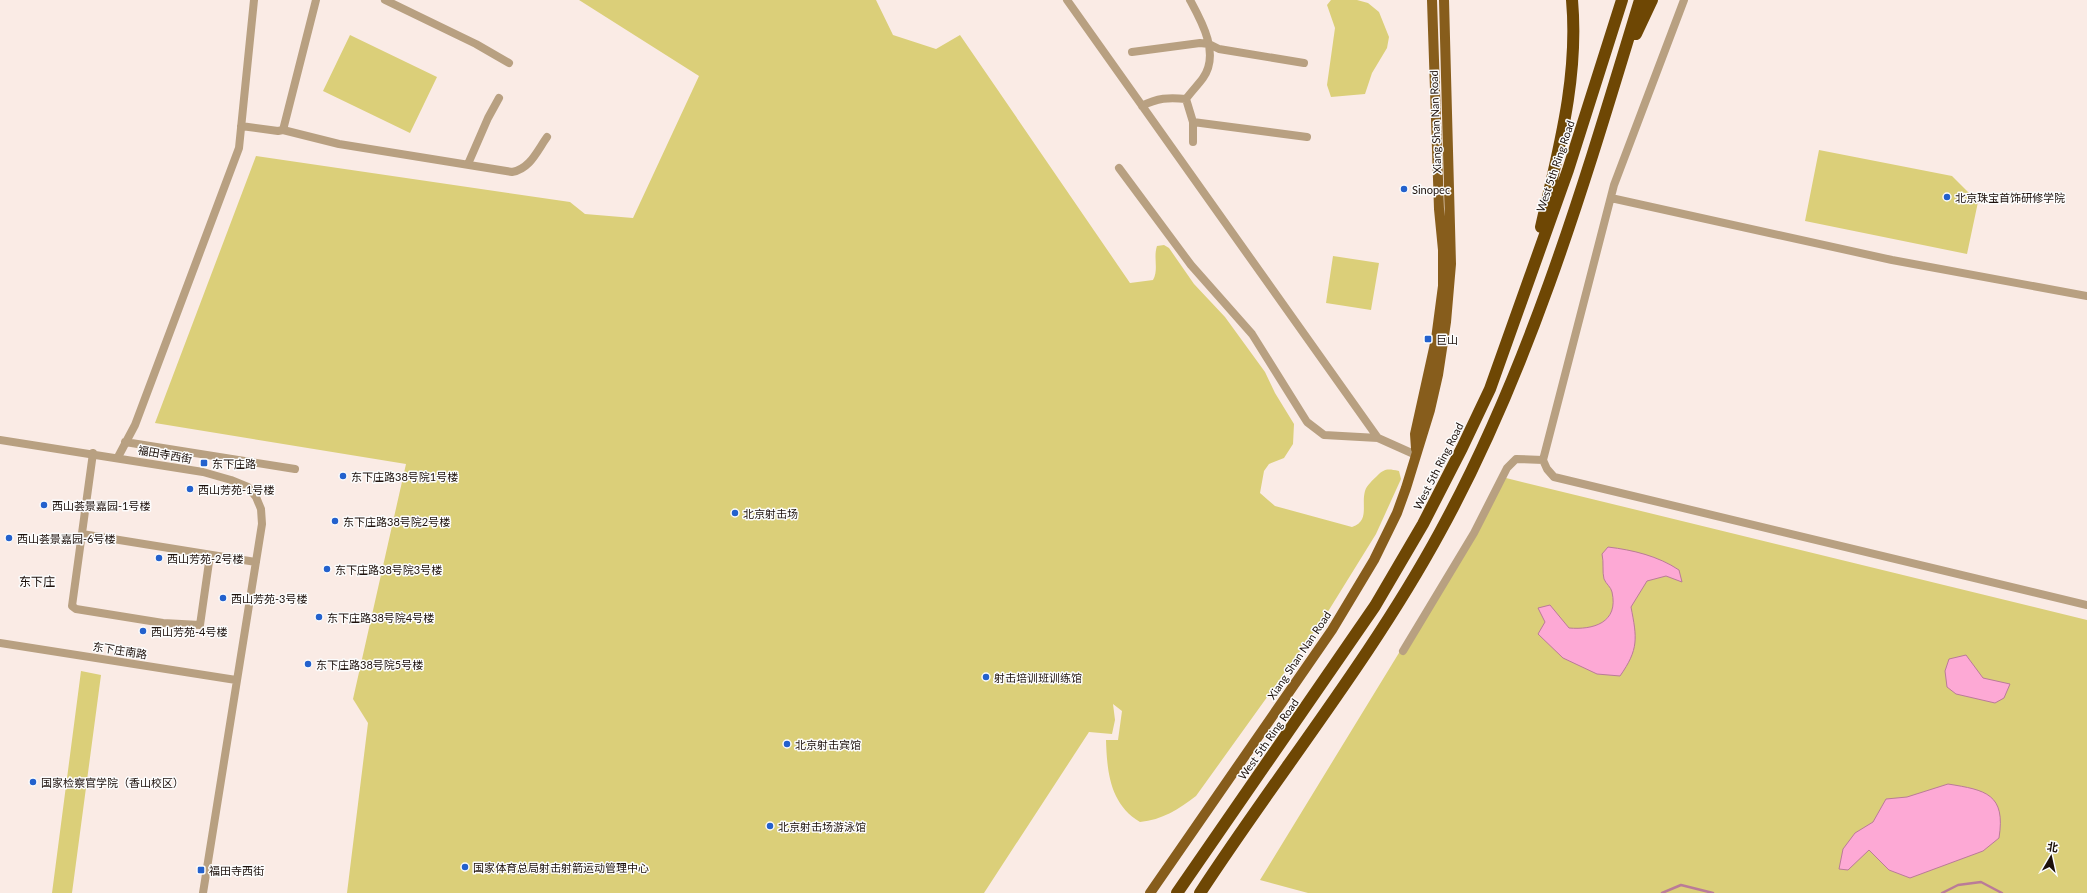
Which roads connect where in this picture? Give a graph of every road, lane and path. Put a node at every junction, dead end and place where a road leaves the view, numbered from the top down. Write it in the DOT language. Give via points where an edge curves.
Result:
graph roads {
  1 [pos="254,0"];
  2 [pos="316,0"];
  3 [pos="385,0"];
  4 [pos="1067,0"];
  5 [pos="1190,0"];
  6 [pos="1432,0"];
  7 [pos="1444,0"];
  8 [pos="1622,0"];
  9 [pos="1640,0"];
  10 [pos="1652,0"];
  11 [pos="1684,0"];
  12 [pos="1572,4"];
  13 [pos="1209,44"];
  14 [pos="1132,52"];
  15 [pos="1304,62"];
  16 [pos="509,63"];
  17 [pos="1616,81"];
  18 [pos="499,98"];
  19 [pos="1186,99"];
  20 [pos="1142,106"];
  21 [pos="1193,122"];
  22 [pos="241,126"];
  23 [pos="283,130"];
  24 [pos="547,137"];
  25 [pos="1307,137"];
  26 [pos="1193,142"];
  27 [pos="468,164"];
  28 [pos="1119,168"];
  29 [pos="1611,198"];
  30 [pos="1530,278"];
  31 [pos="2087,296"];
  32 [pos="1378,438"];
  33 [pos="0,440"];
  34 [pos="125,442"];
  35 [pos="93,453"];
  36 [pos="1416,455"];
  37 [pos="118,457"];
  38 [pos="1543,460"];
  39 [pos="295,469"];
  40 [pos="82,534"];
  41 [pos="210,555"];
  42 [pos="256,562"];
  43 [pos="2087,604"];
  44 [pos="0,643"];
  45 [pos="1403,651"];
  46 [pos="236,680"];
  47 [pos="1202,889"];
  48 [pos="203,893"];
  49 [pos="1150,893"];
  50 [pos="1177,893"];
  1 -- 22 [label="street"];
  2 -- 23 [label="street"];
  3 -- 16 [label="street"];
  4 -- 20 [label="street"];
  5 -- 13 [label="street"];
  6 -- 36 [label="main road, Xiang Shan Nan Road" via="1443,286 1432,360 1415,434"];
  7 -- 36 [label="main road, Xiang Shan Nan Road" via="1451,264 1438,375"];
  8 -- 30 [label="highway, West 5th Ring Road" via="1568,170"];
  9 -- 17 [label="highway"];
  10 -- 17 [label="highway"];
  11 -- 29 [label="street"];
  12 -- 30 [label="highway" via="1574,56 1570,98"];
  13 -- 14 [label="street"];
  13 -- 15 [label="street" via="1219,49"];
  13 -- 19 [label="street" via="1208,67 1204,77"];
  17 -- 47 [label="highway" via="1507,397 1440,533 1391,616"];
  18 -- 27 [label="street"];
  19 -- 20 [label="street" via="1168,97"];
  19 -- 21 [label="street"];
  20 -- 32 [label="street"];
  21 -- 25 [label="street"];
  21 -- 26 [label="street"];
  22 -- 23 [label="street" via="278,132"];
  22 -- 34 [label="street" via="239,148 135,425"];
  23 -- 27 [label="street" via="339,144"];
  24 -- 27 [label="street" via="528,164 520,170 512,172"];
  28 -- 32 [label="street" via="1191,265 1252,334 1307,422 1324,435"];
  29 -- 31 [label="street" via="1892,260"];
  29 -- 38 [label="street"];
  30 -- 50 [label="highway, West 5th Ring Road" via="1490,389 1423,524 1375,606"];
  32 -- 36 [label="street"];
  33 -- 35 [label="street"];
  34 -- 37 [label="street"];
  34 -- 39 [label="street"];
  35 -- 37 [label="street"];
  35 -- 40 [label="street"];
  36 -- 49 [label="main road, Xiang Shan Nan Road" via="1397,513 1352,599"];
  37 -- 42 [label="street, 福田寺西街" via="203,472 248,487 261,509 262,524"];
  38 -- 43 [label="street" via="1554,477"];
  38 -- 45 [label="street" via="1516,459 1507,468 1474,533"];
  40 -- 41 [label="street"];
  40 -- 41 [label="street" via="72,606 76,609 163,623 200,626"];
  41 -- 42 [label="street"];
  42 -- 46 [label="street, 福田寺西街"];
  44 -- 46 [label="street, 东下庄南路"];
  46 -- 48 [label="street, 福田寺西街"];
}
